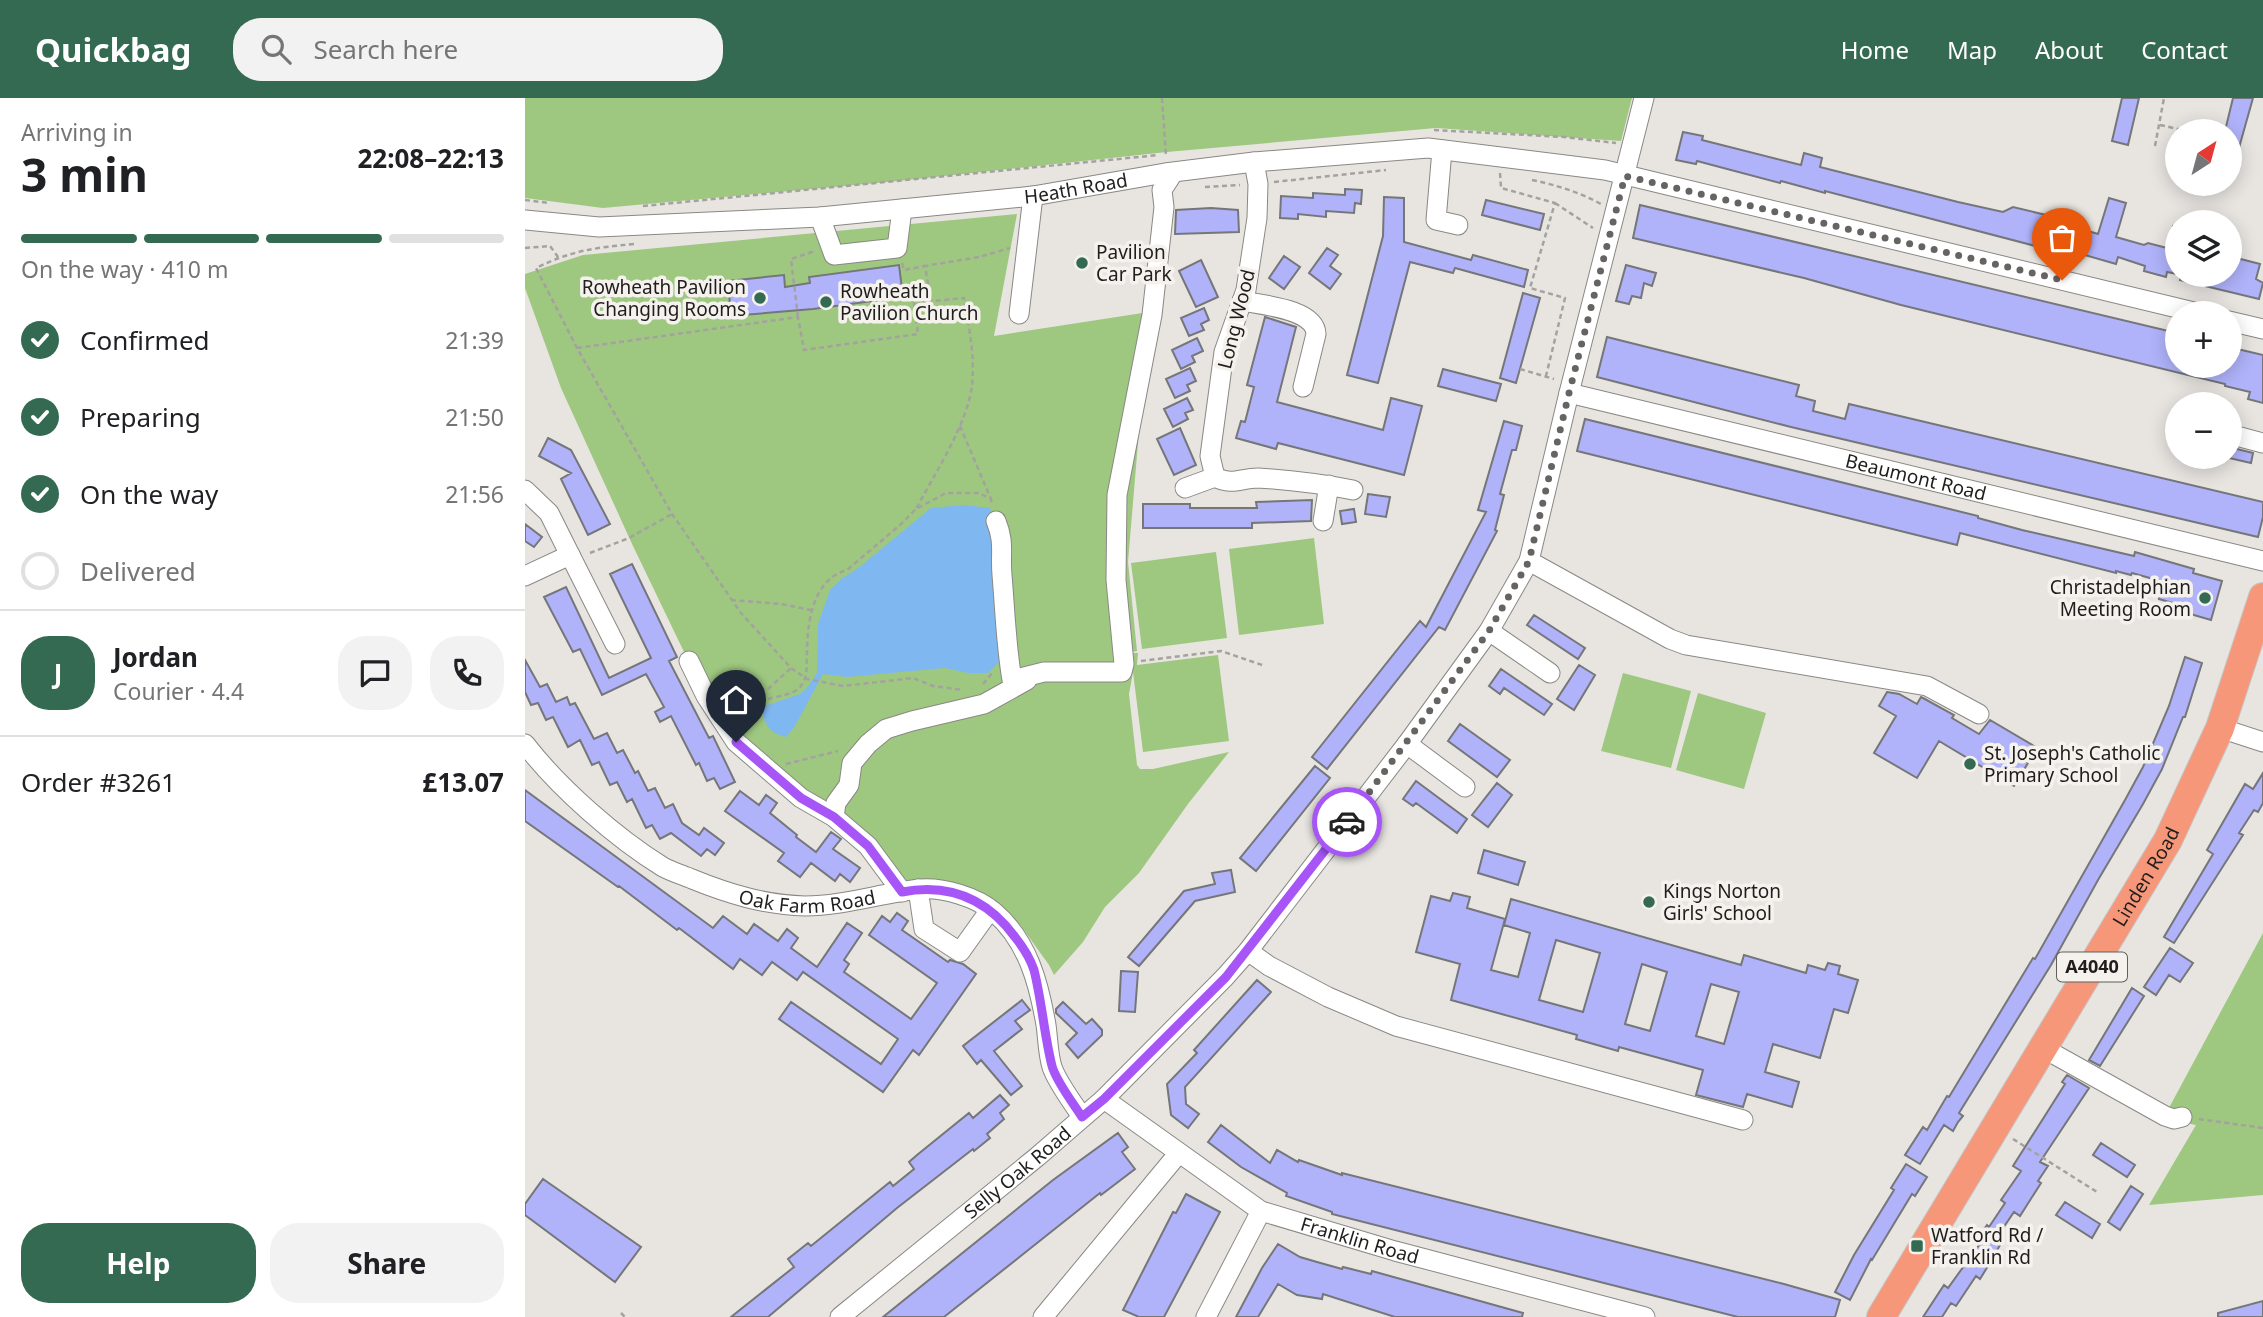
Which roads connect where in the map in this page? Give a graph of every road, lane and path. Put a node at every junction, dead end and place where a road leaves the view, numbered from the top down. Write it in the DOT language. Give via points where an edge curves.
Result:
graph roads {
  1 [pos="1162,98"];
  2 [pos="1644,98"];
  3 [pos="2164,98"];
  4 [pos="2160,125"];
  5 [pos="2165,126"];
  6 [pos="1435,130"];
  7 [pos="1633,145"];
  8 [pos="2155,146"];
  9 [pos="1442,150"];
  10 [pos="1254,162"];
  11 [pos="1168,167"];
  12 [pos="1500,173"];
  13 [pos="1625,176"];
  14 [pos="1033,197"];
  15 [pos="525,200"];
  16 [pos="1555,203"];
  17 [pos="551,204"];
  18 [pos="639,207"];
  19 [pos="902,209"];
  20 [pos="820,217"];
  21 [pos="525,220"];
  22 [pos="1458,225"];
  23 [pos="525,230"];
  24 [pos="1609,239"];
  25 [pos="1026,243"];
  26 [pos="831,245"];
  27 [pos="525,248"];
  28 [pos="558,257"];
  29 [pos="536,268"];
  30 [pos="931,301"];
  31 [pos="1242,301"];
  32 [pos="2165,305"];
  33 [pos="1019,314"];
  34 [pos="798,317"];
  35 [pos="2242,324"];
  36 [pos="2263,329"];
  37 [pos="577,348"];
  38 [pos="1520,369"];
  39 [pos="1546,376"];
  40 [pos="1553,377"];
  41 [pos="1303,387"];
  42 [pos="1569,393"];
  43 [pos="960,425"];
  44 [pos="2242,437"];
  45 [pos="2263,443"];
  46 [pos="1215,477"];
  47 [pos="1329,485"];
  48 [pos="1185,488"];
  49 [pos="525,490"];
  50 [pos="1353,490"];
  51 [pos="991,499"];
  52 [pos="916,509"];
  53 [pos="672,514"];
  54 [pos="996,520"];
  55 [pos="1323,521"];
  56 [pos="572,557"];
  57 [pos="1529,561"];
  58 [pos="2263,561"];
  59 [pos="525,576"];
  60 [pos="2263,597"];
  61 [pos="731,600"];
  62 [pos="813,610"];
  63 [pos="1489,631"];
  64 [pos="615,644"];
  65 [pos="689,660"];
  66 [pos="1124,664"];
  67 [pos="1265,666"];
  68 [pos="791,668"];
  69 [pos="1044,672"];
  70 [pos="1550,673"];
  71 [pos="809,679"];
  72 [pos="1013,680"];
  73 [pos="975,687"];
  74 [pos="967,691"];
  75 [pos="706,696"];
  76 [pos="768,699"];
  77 [pos="1979,713"];
  78 [pos="2220,727"];
  79 [pos="2263,742"];
  80 [pos="525,744"];
  81 [pos="868,744"];
  82 [pos="1407,744"];
  83 [pos="766,769"];
  84 [pos="1465,787"];
  85 [pos="834,817"];
  86 [pos="910,891"];
  87 [pos="990,910"];
  88 [pos="1248,951"];
  89 [pos="2043,1048"];
  90 [pos="1104,1099"];
  91 [pos="1082,1117"];
  92 [pos="2182,1117"];
  93 [pos="1743,1120"];
  94 [pos="2262,1127"];
  95 [pos="1995,1129"];
  96 [pos="1178,1154"];
  97 [pos="2097,1192"];
  98 [pos="1261,1211"];
  99 [pos="621,1313"];
  100 [pos="625,1317"];
  101 [pos="840,1317"];
  102 [pos="1043,1317"];
  103 [pos="1206,1317"];
  104 [pos="1645,1317"];
  105 [pos="1881,1317"];
  1 -- 11 [label="path"];
  2 -- 7 [label="street, Selly Oak Road"];
  3 -- 4 [label="path"];
  4 -- 5 [label="path"];
  4 -- 8 [label="path"];
  6 -- 7 [label="path"];
  7 -- 13 [label="street, Selly Oak Road"];
  9 -- 10 [label="street, Heath Road"];
  9 -- 13 [label="street, Heath Road" via="1589,167"];
  9 -- 22 [label="street" via="1436,220"];
  10 -- 11 [label="street, Heath Road"];
  10 -- 31 [label="street, Long Wood" via="1258,218"];
  11 -- 14 [label="street, Heath Road"];
  11 -- 18 [label="path" via="888,183"];
  11 -- 66 [label="street" via="1152,315 1117,495 1116,580"];
  12 -- 16 [label="path" via="1501,188"];
  13 -- 24 [label="street, Selly Oak Road"];
  13 -- 32 [label="street, Heath Road"];
  14 -- 19 [label="street, Heath Road"];
  14 -- 25 [label="street"];
  15 -- 17 [label="path"];
  16 -- 24 [label="path"];
  16 -- 39 [label="path" via="1530,288 1565,298"];
  19 -- 20 [label="street, Heath Road"];
  19 -- 26 [label="street" via="897,248 834,255"];
  20 -- 21 [label="street, Heath Road" via="599,228"];
  20 -- 26 [label="street"];
  21 -- 23 [label="street"];
  24 -- 42 [label="street, Selly Oak Road"];
  25 -- 30 [label="path" via="925,266"];
  25 -- 33 [label="street"];
  26 -- 34 [label="path" via="791,259"];
  27 -- 28 [label="path" via="550,246"];
  29 -- 37 [label="path"];
  30 -- 34 [label="path" via="914,303 918,334 804,350"];
  30 -- 43 [label="path" via="964,298 972,388"];
  31 -- 41 [label="street" via="1301,314 1312,322 1315,334"];
  31 -- 46 [label="street, Long Wood" via="1224,352 1210,456"];
  34 -- 37 [label="path"];
  35 -- 36 [label="street"];
  37 -- 53 [label="path"];
  38 -- 39 [label="path"];
  39 -- 40 [label="path"];
  42 -- 57 [label="street, Selly Oak Road"];
  42 -- 58 [label="street, Beaumont Road"];
  43 -- 51 [label="path"];
  43 -- 52 [label="path"];
  44 -- 45 [label="street"];
  46 -- 47 [label="street" via="1226,482 1254,478"];
  46 -- 48 [label="street"];
  47 -- 50 [label="street"];
  47 -- 55 [label="street"];
  49 -- 56 [label="street" via="543,505"];
  51 -- 52 [label="path" via="979,493 946,492"];
  51 -- 54 [label="path"];
  52 -- 62 [label="path" via="847,570 821,586"];
  53 -- 56 [label="path" via="629,538"];
  53 -- 61 [label="path"];
  54 -- 72 [label="street" via="1002,537 1007,654"];
  56 -- 59 [label="street"];
  56 -- 64 [label="street"];
  57 -- 63 [label="street, Selly Oak Road"];
  57 -- 77 [label="street" via="1686,645 1909,681 1944,693"];
  60 -- 78 [label="highway, Linden Road / A4040"];
  61 -- 62 [label="path"];
  61 -- 68 [label="path"];
  62 -- 71 [label="path" via="807,630"];
  63 -- 70 [label="street"];
  63 -- 82 [label="street, Selly Oak Road"];
  65 -- 75 [label="street"];
  66 -- 67 [label="path" via="1221,651"];
  66 -- 69 [label="street" via="1122,673"];
  68 -- 71 [label="path"];
  68 -- 75 [label="path" via="767,690"];
  69 -- 72 [label="street"];
  69 -- 81 [label="street" via="984,705 912,720 886,729"];
  71 -- 74 [label="path" via="842,687 913,678"];
  71 -- 76 [label="path" via="797,691"];
  72 -- 73 [label="path"];
  75 -- 83 [label="street" via="736,742"];
  78 -- 79 [label="street"];
  78 -- 89 [label="highway, Linden Road / A4040" via="2168,840"];
  80 -- 86 [label="street, Oak Farm Road" via="616,833 665,868 706,884 743,898 807,906"];
  81 -- 83 [label="path"];
  81 -- 85 [label="street" via="852,763 849,785 836,803"];
  82 -- 84 [label="street"];
  82 -- 88 [label="street, Selly Oak Road"];
  83 -- 85 [label="street" via="801,798"];
  85 -- 86 [label="street"];
  86 -- 87 [label="street, Oak Farm Road" via="945,891"];
  86 -- 87 [label="street" via="924,929 960,952"];
  87 -- 91 [label="street, Oak Farm Road" via="1023,947 1033,968 1052,1069"];
  88 -- 90 [label="street, Selly Oak Road"];
  88 -- 93 [label="street" via="1328,997 1396,1026"];
  89 -- 92 [label="street" via="2165,1116"];
  89 -- 95 [label="highway, Linden Road / A4040"];
  90 -- 91 [label="street, Selly Oak Road"];
  90 -- 96 [label="street, Franklin Road"];
  91 -- 101 [label="street, Selly Oak Road"];
  92 -- 94 [label="path"];
  95 -- 97 [label="path"];
  95 -- 105 [label="highway, Linden Road / A4040"];
  96 -- 98 [label="street, Franklin Road"];
  96 -- 102 [label="street"];
  98 -- 103 [label="street"];
  98 -- 104 [label="street, Franklin Road"];
  99 -- 100 [label="path"];
}
